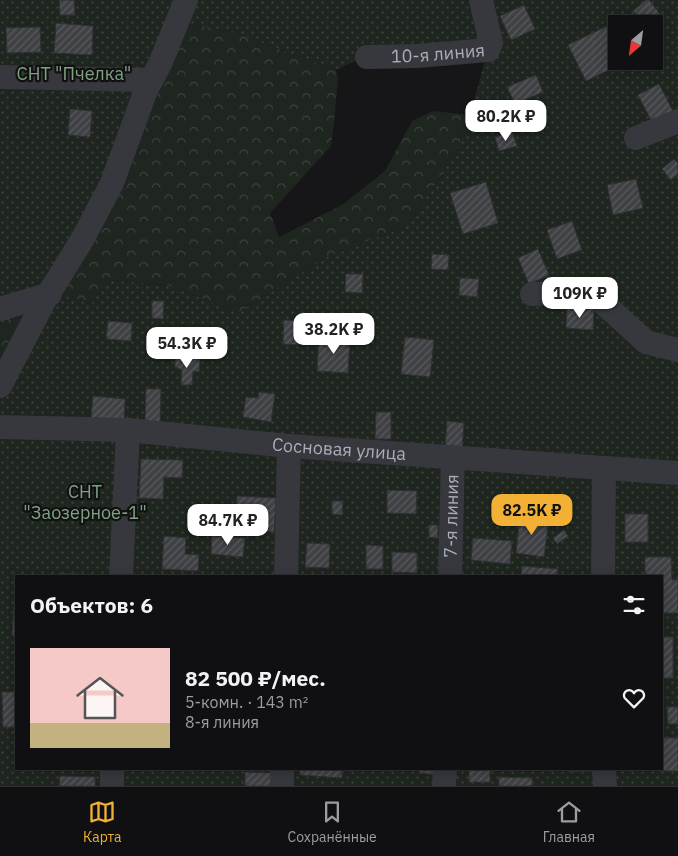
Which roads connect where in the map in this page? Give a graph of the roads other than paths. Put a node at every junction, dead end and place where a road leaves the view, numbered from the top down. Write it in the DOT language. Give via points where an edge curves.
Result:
graph roads {
  1 [pos="186,0"];
  2 [pos="482,0"];
  3 [pos="367,58"];
  4 [pos="0,77"];
  5 [pos="151,80"];
  6 [pos="678,120"];
  7 [pos="636,138"];
  8 [pos="50,294"];
  9 [pos="532,294"];
  10 [pos="0,309"];
  11 [pos="678,350"];
  12 [pos="0,386"];
  13 [pos="0,427"];
  14 [pos="128,430"];
  15 [pos="290,446"];
  16 [pos="453,456"];
  17 [pos="604,468"];
  18 [pos="678,473"];
  19 [pos="121,575"];
  20 [pos="286,575"];
  21 [pos="450,575"];
  22 [pos="603,575"];
  23 [pos="112,770"];
  24 [pos="282,770"];
  25 [pos="445,770"];
  26 [pos="604,770"];
  27 [pos="112,786"];
  28 [pos="282,786"];
  29 [pos="444,786"];
  30 [pos="605,786"];
  1 -- 5 [label="street"];
  2 -- 3 [label="street, 10-я линия" via="491,43 488,50"];
  4 -- 5 [label="street"];
  5 -- 8 [label="street" via="112,183"];
  6 -- 7 [label="street"];
  8 -- 10 [label="street"];
  8 -- 12 [label="street"];
  9 -- 11 [label="street" via="588,293 646,342"];
  13 -- 14 [label="street, Сосновая улица"];
  14 -- 15 [label="street, Сосновая улица"];
  14 -- 19 [label="street"];
  15 -- 16 [label="street, Сосновая улица"];
  15 -- 20 [label="street"];
  16 -- 17 [label="street, Сосновая улица"];
  16 -- 21 [label="street, 7-я линия"];
  17 -- 18 [label="street, Сосновая улица"];
  17 -- 22 [label="street"];
  23 -- 27 [label="street"];
  24 -- 28 [label="street"];
  25 -- 29 [label="street"];
  26 -- 30 [label="street"];
}
